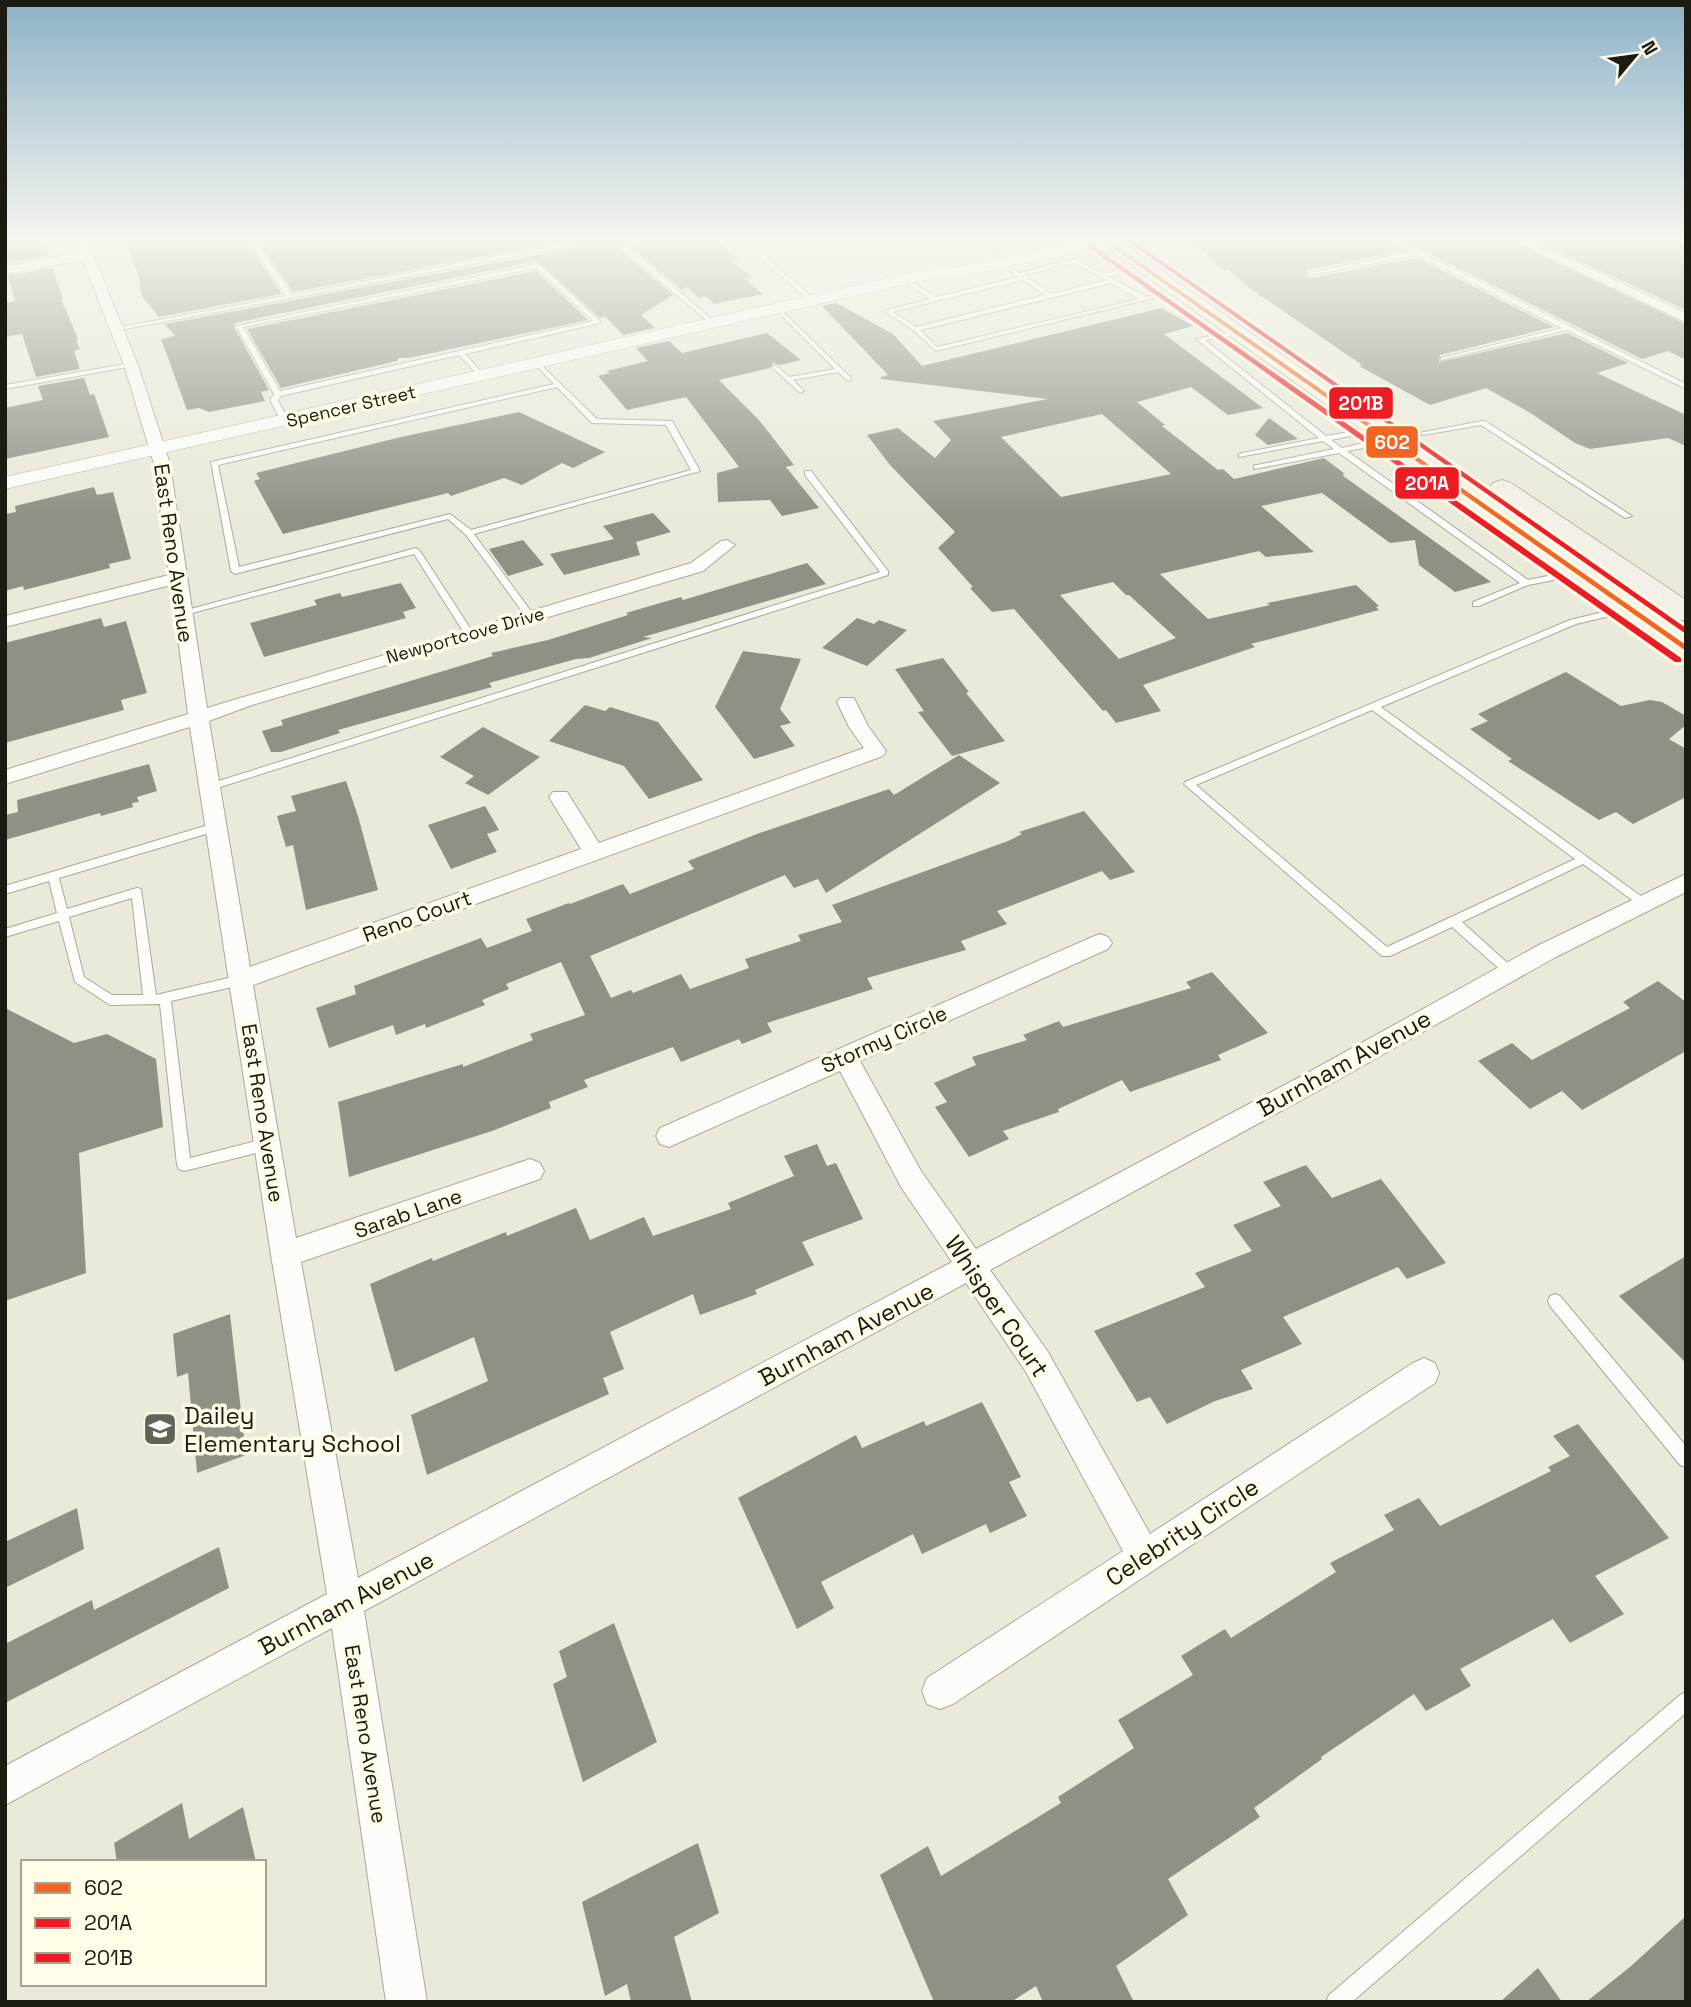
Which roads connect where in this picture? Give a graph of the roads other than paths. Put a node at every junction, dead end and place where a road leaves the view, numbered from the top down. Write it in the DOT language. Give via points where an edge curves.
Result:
graph roads {
  1 [pos="123,329"];
  2 [pos="241,329"];
  3 [pos="569,329"];
  4 [pos="693,329"];
  5 [pos="798,329"];
  6 [pos="915,329"];
  7 [pos="1019,329"];
  8 [pos="1231,329"];
  9 [pos="1270,329"];
  10 [pos="1566,329"];
  11 [pos="1570,329"];
  12 [pos="116,330"];
  13 [pos="1237,333"];
  14 [pos="461,353"];
  15 [pos="1443,359"];
  16 [pos="129,362"];
  17 [pos="537,363"];
  18 [pos="775,367"];
  19 [pos="840,370"];
  20 [pos="481,376"];
  21 [pos="1300,376"];
  22 [pos="50,377"];
  23 [pos="788,379"];
  24 [pos="849,379"];
  25 [pos="559,385"];
  26 [pos="5,387"];
  27 [pos="1686,387"];
  28 [pos="800,391"];
  29 [pos="278,394"];
  30 [pos="285,421"];
  31 [pos="1377,433"];
  32 [pos="1423,433"];
  33 [pos="1325,439"];
  34 [pos="158,448"];
  35 [pos="1341,451"];
  36 [pos="1242,455"];
  37 [pos="1257,467"];
  38 [pos="808,473"];
  39 [pos="5,484"];
  40 [pos="1535,510"];
  41 [pos="1628,516"];
  42 [pos="469,533"];
  43 [pos="727,545"];
  44 [pos="1577,573"];
  45 [pos="178,578"];
  46 [pos="1526,583"];
  47 [pos="1476,604"];
  48 [pos="1628,609"];
  49 [pos="181,613"];
  50 [pos="1686,613"];
  51 [pos="530,616"];
  52 [pos="5,622"];
  53 [pos="469,634"];
  54 [pos="1686,649"];
  55 [pos="847,702"];
  56 [pos="1373,706"];
  57 [pos="198,717"];
  58 [pos="5,777"];
  59 [pos="210,787"];
  60 [pos="560,797"];
  61 [pos="215,827"];
  62 [pos="594,852"];
  63 [pos="1582,860"];
  64 [pos="53,875"];
  65 [pos="1686,882"];
  66 [pos="5,890"];
  67 [pos="1643,902"];
  68 [pos="63,915"];
  69 [pos="1453,921"];
  70 [pos="5,933"];
  71 [pos="1100,943"];
  72 [pos="1509,971"];
  73 [pos="241,980"];
  74 [pos="165,998"];
  75 [pos="150,1000"];
  76 [pos="845,1057"];
  77 [pos="669,1136"];
  78 [pos="269,1143"];
  79 [pos="530,1171"];
  80 [pos="285,1255"];
  81 [pos="971,1266"];
  82 [pos="1555,1301"];
  83 [pos="1424,1373"];
  84 [pos="1686,1459"];
  85 [pos="1144,1557"];
  86 [pos="346,1604"];
  87 [pos="940,1691"];
  88 [pos="1686,1701"];
  89 [pos="5,1786"];
  90 [pos="407,2002"];
  91 [pos="1336,2002"];
  1 -- 12 [label="lane"];
  2 -- 29 [label="lane"];
  3 -- 14 [label="lane"];
  4 -- 17 [label="street, Spencer Street"];
  5 -- 19 [label="lane"];
  6 -- 7 [label="lane" via="936,349"];
  8 -- 13 [label="main road"];
  9 -- 32 [label="main road"];
  10 -- 15 [label="lane"];
  11 -- 27 [label="lane"];
  12 -- 16 [label="street, East Reno Avenue"];
  13 -- 21 [label="main road"];
  13 -- 33 [label="lane" via="1199,339"];
  14 -- 20 [label="lane"];
  14 -- 29 [label="lane"];
  16 -- 22 [label="lane" via="56,380"];
  16 -- 34 [label="street, East Reno Avenue"];
  17 -- 20 [label="street, Spencer Street"];
  17 -- 25 [label="lane"];
  18 -- 23 [label="lane"];
  19 -- 23 [label="lane"];
  19 -- 24 [label="lane"];
  20 -- 30 [label="street, Spencer Street"];
  21 -- 31 [label="main road"];
  21 -- 32 [label="main road" via="1390,424"];
  22 -- 26 [label="lane"];
  23 -- 28 [label="lane"];
  25 -- 42 [label="lane" via="595,421 669,423 696,471"];
  25 -- 42 [label="lane" via="214,464 235,571 450,516"];
  29 -- 30 [label="lane" via="274,400"];
  30 -- 34 [label="street, Spencer Street"];
  31 -- 33 [label="lane"];
  31 -- 35 [label="lane" via="1371,444"];
  31 -- 40 [label="main road" via="1404,437 1482,485"];
  31 -- 44 [label="main road"];
  32 -- 40 [label="main road"];
  32 -- 41 [label="lane" via="1482,423"];
  33 -- 35 [label="lane"];
  33 -- 36 [label="lane"];
  34 -- 39 [label="street, Spencer Street"];
  34 -- 45 [label="street, East Reno Avenue"];
  35 -- 37 [label="lane"];
  35 -- 46 [label="lane"];
  38 -- 59 [label="lane" via="885,573"];
  40 -- 50 [label="main road"];
  42 -- 51 [label="lane"];
  43 -- 51 [label="street, Newportcove Drive" via="697,567"];
  44 -- 46 [label="lane"];
  44 -- 48 [label="main road"];
  45 -- 49 [label="street, East Reno Avenue"];
  45 -- 52 [label="street"];
  46 -- 47 [label="lane"];
  48 -- 54 [label="main road"];
  48 -- 56 [label="lane" via="1573,622"];
  49 -- 53 [label="lane" via="416,551"];
  49 -- 57 [label="street, East Reno Avenue"];
  51 -- 53 [label="street, Newportcove Drive"];
  53 -- 57 [label="street, Newportcove Drive"];
  55 -- 62 [label="street, Reno Court" via="876,751"];
  56 -- 63 [label="lane"];
  56 -- 69 [label="lane" via="1189,784 1386,953"];
  57 -- 58 [label="street, Newportcove Drive"];
  57 -- 59 [label="street, East Reno Avenue"];
  59 -- 61 [label="street, East Reno Avenue"];
  60 -- 62 [label="street"];
  61 -- 64 [label="lane"];
  61 -- 73 [label="street, East Reno Avenue"];
  62 -- 73 [label="street, Reno Court"];
  63 -- 67 [label="lane"];
  63 -- 69 [label="lane"];
  64 -- 66 [label="lane"];
  64 -- 68 [label="lane"];
  65 -- 67 [label="street, Burnham Avenue"];
  67 -- 72 [label="street, Burnham Avenue"];
  68 -- 70 [label="lane"];
  68 -- 75 [label="lane" via="79,979 110,1000"];
  68 -- 75 [label="lane" via="137,892"];
  69 -- 72 [label="lane"];
  71 -- 76 [label="street, Stormy Circle"];
  72 -- 81 [label="street, Burnham Avenue"];
  73 -- 74 [label="lane"];
  73 -- 78 [label="street, East Reno Avenue"];
  74 -- 75 [label="lane"];
  74 -- 78 [label="lane" via="184,1165"];
  76 -- 77 [label="street, Stormy Circle"];
  76 -- 81 [label="street, Whisper Court" via="911,1179"];
  78 -- 80 [label="street, East Reno Avenue"];
  79 -- 80 [label="street, Sarab Lane"];
  80 -- 86 [label="street, East Reno Avenue"];
  81 -- 85 [label="street, Whisper Court" via="1037,1362"];
  81 -- 86 [label="street, Burnham Avenue"];
  82 -- 84 [label="lane"];
  83 -- 85 [label="street, Celebrity Circle"];
  85 -- 87 [label="street, Celebrity Circle"];
  86 -- 89 [label="street, Burnham Avenue"];
  86 -- 90 [label="street, East Reno Avenue"];
  88 -- 91 [label="lane"];
}
